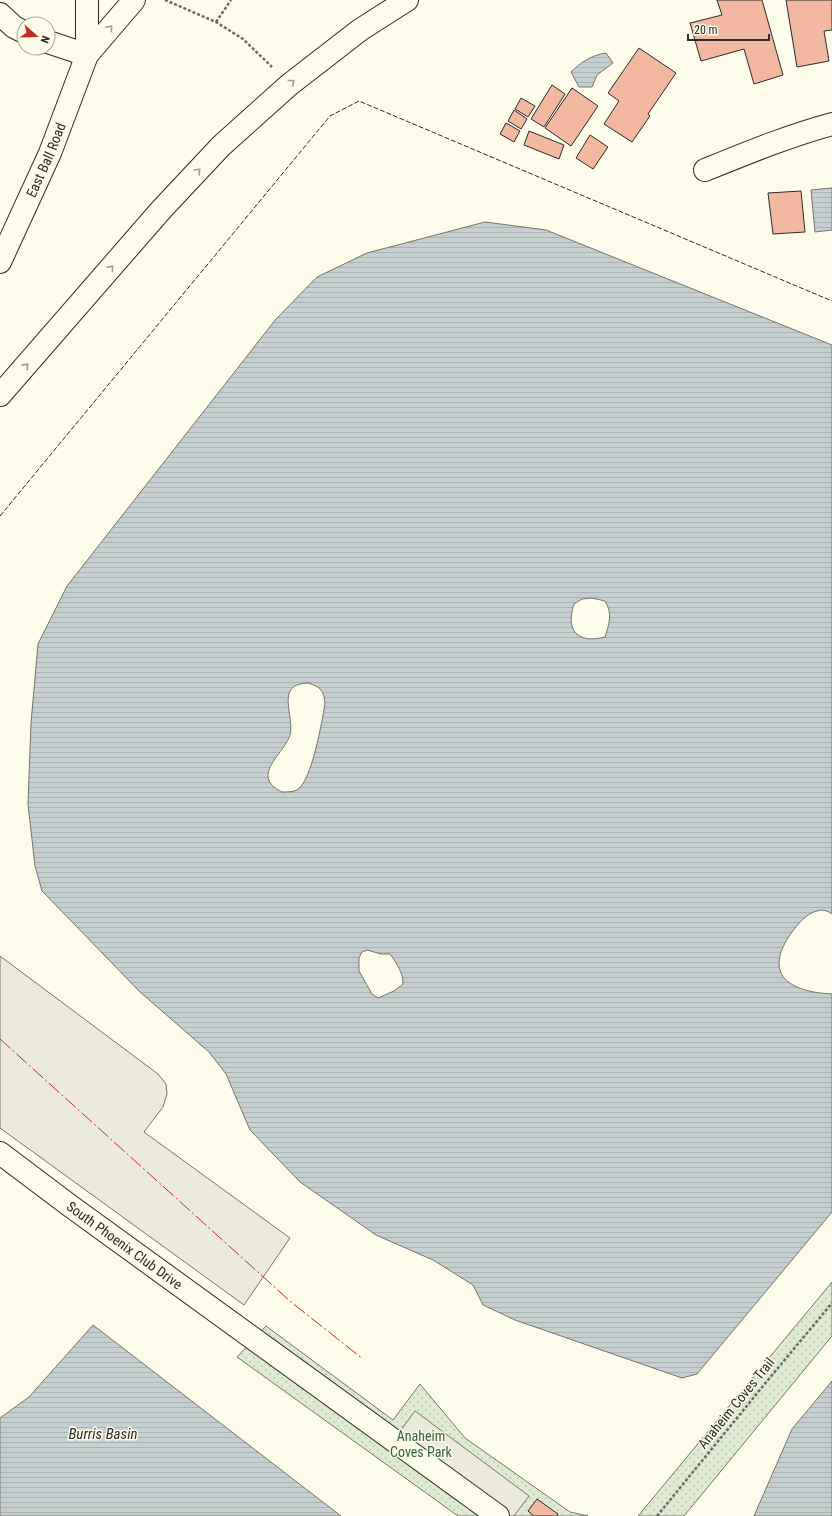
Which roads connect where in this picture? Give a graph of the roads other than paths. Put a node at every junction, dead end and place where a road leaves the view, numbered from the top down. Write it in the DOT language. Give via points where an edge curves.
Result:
graph roads {
  1 [pos="86,0"];
  2 [pos="134,0"];
  3 [pos="407,0"];
  4 [pos="0,14"];
  5 [pos="16,28"];
  6 [pos="56,45"];
  7 [pos="87,55"];
  8 [pos="832,124"];
  9 [pos="705,170"];
  10 [pos="0,262"];
  11 [pos="0,395"];
  12 [pos="0,1153"];
  13 [pos="498,1516"];
  1 -- 7 [label="main road, East Ball Road"];
  7 -- 2 [label="main road, East Ball Road, one-way"];
  11 -- 3 [label="main road, one-way" via="166,204 221,146 289,84 360,30"];
  4 -- 5 [label="main road"];
  6 -- 7 [label="main road"];
  7 -- 10 [label="main road, East Ball Road" via="50,153"];
  8 -- 9 [label="main road" via="764,146"];
  12 -- 13 [label="main road, South Phoenix Club Drive"];
}
